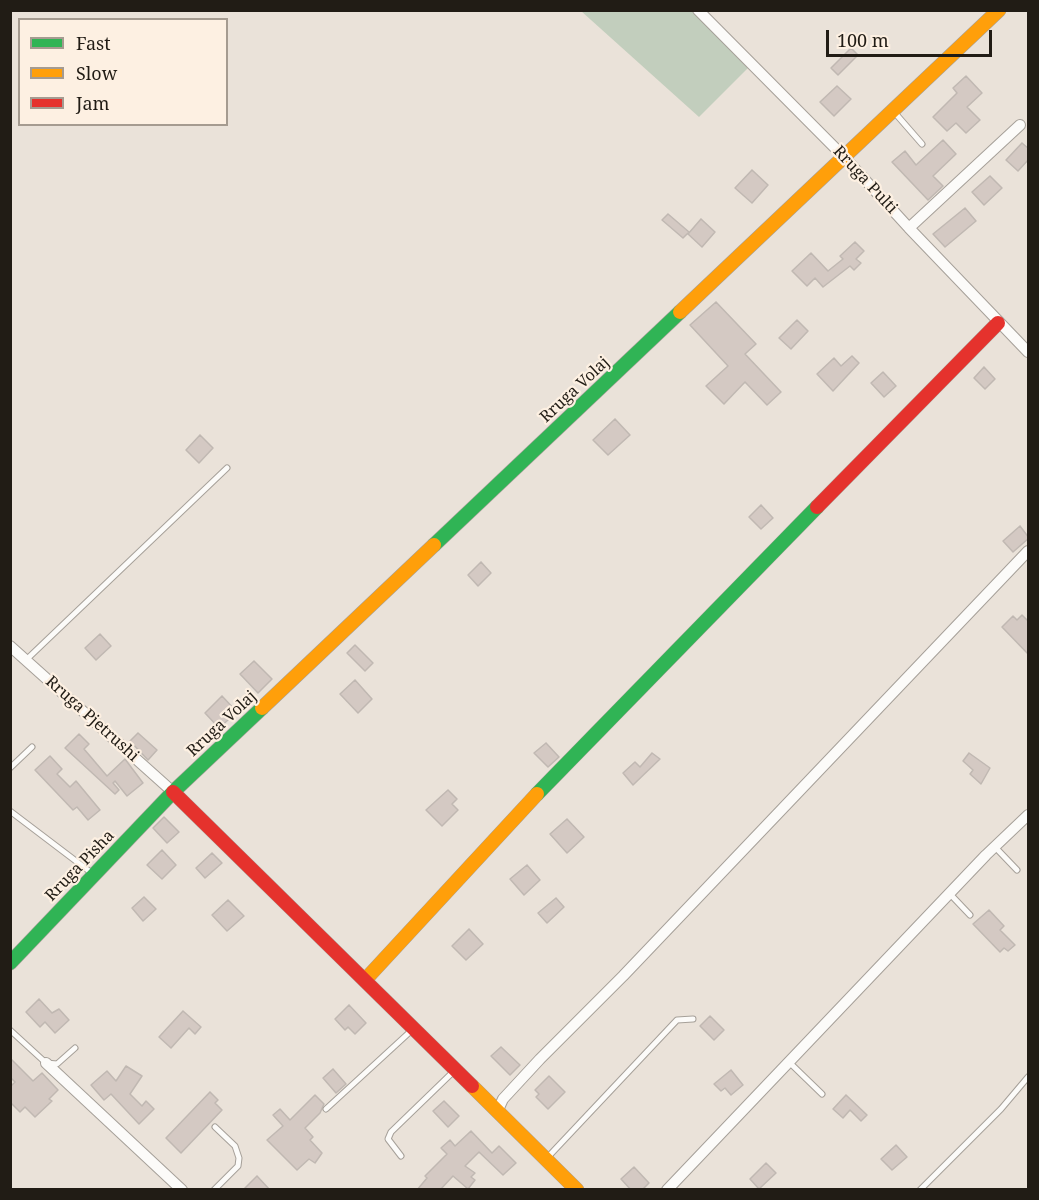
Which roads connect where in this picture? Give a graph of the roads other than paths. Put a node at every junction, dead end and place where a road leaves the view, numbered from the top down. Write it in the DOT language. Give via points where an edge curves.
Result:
graph roads {
  1 [pos="698,10"];
  2 [pos="999,10"];
  3 [pos="893,112"];
  4 [pos="1020,124"];
  5 [pos="922,144"];
  6 [pos="845,158"];
  7 [pos="909,228"];
  8 [pos="998,323"];
  9 [pos="1029,352"];
  10 [pos="227,468"];
  11 [pos="1029,551"];
  12 [pos="10,646"];
  13 [pos="26,660"];
  14 [pos="32,747"];
  15 [pos="10,768"];
  16 [pos="173,792"];
  17 [pos="10,811"];
  18 [pos="1029,815"];
  19 [pos="995,847"];
  20 [pos="1017,870"];
  21 [pos="94,875"];
  22 [pos="950,894"];
  23 [pos="970,915"];
  24 [pos="10,963"];
  25 [pos="365,980"];
  26 [pos="693,1019"];
  27 [pos="414,1029"];
  28 [pos="10,1030"];
  29 [pos="75,1048"];
  30 [pos="46,1063"];
  31 [pos="790,1063"];
  32 [pos="457,1069"];
  33 [pos="1029,1077"];
  34 [pos="822,1094"];
  35 [pos="326,1109"];
  36 [pos="498,1110"];
  37 [pos="215,1127"];
  38 [pos="401,1156"];
  39 [pos="546,1159"];
  40 [pos="182,1190"];
  41 [pos="214,1190"];
  42 [pos="577,1190"];
  43 [pos="667,1190"];
  44 [pos="920,1190"];
  1 -- 6 [label="street, Rruga Pulti"];
  2 -- 3 [label="street, Rruga Volaj"];
  3 -- 5 [label="lane"];
  3 -- 6 [label="street, Rruga Volaj"];
  4 -- 7 [label="street"];
  6 -- 7 [label="street, Rruga Pulti"];
  6 -- 16 [label="street, Rruga Volaj"];
  7 -- 8 [label="street, Rruga Pulti"];
  8 -- 9 [label="street, Rruga Pulti"];
  8 -- 25 [label="street" via="645,682"];
  10 -- 13 [label="lane"];
  11 -- 36 [label="street" via="532,1067"];
  12 -- 13 [label="street, Rruga Pjetrushi"];
  13 -- 16 [label="street, Rruga Pjetrushi"];
  14 -- 15 [label="lane"];
  16 -- 21 [label="street, Rruga Pisha"];
  16 -- 25 [label="street"];
  17 -- 21 [label="lane"];
  18 -- 19 [label="street"];
  19 -- 20 [label="lane"];
  19 -- 22 [label="street"];
  21 -- 24 [label="street, Rruga Pisha"];
  22 -- 23 [label="lane"];
  22 -- 31 [label="street"];
  25 -- 27 [label="street"];
  26 -- 39 [label="lane" via="677,1020"];
  27 -- 32 [label="street"];
  27 -- 35 [label="lane"];
  28 -- 30 [label="lane"];
  29 -- 30 [label="lane" via="57,1064"];
  30 -- 40 [label="street"];
  31 -- 34 [label="lane"];
  31 -- 43 [label="street"];
  32 -- 36 [label="street"];
  32 -- 38 [label="lane" via="391,1132 388,1139"];
  33 -- 44 [label="lane"];
  36 -- 39 [label="street"];
  37 -- 41 [label="lane" via="234,1146 239,1158 238,1166"];
  39 -- 42 [label="street"];
}
